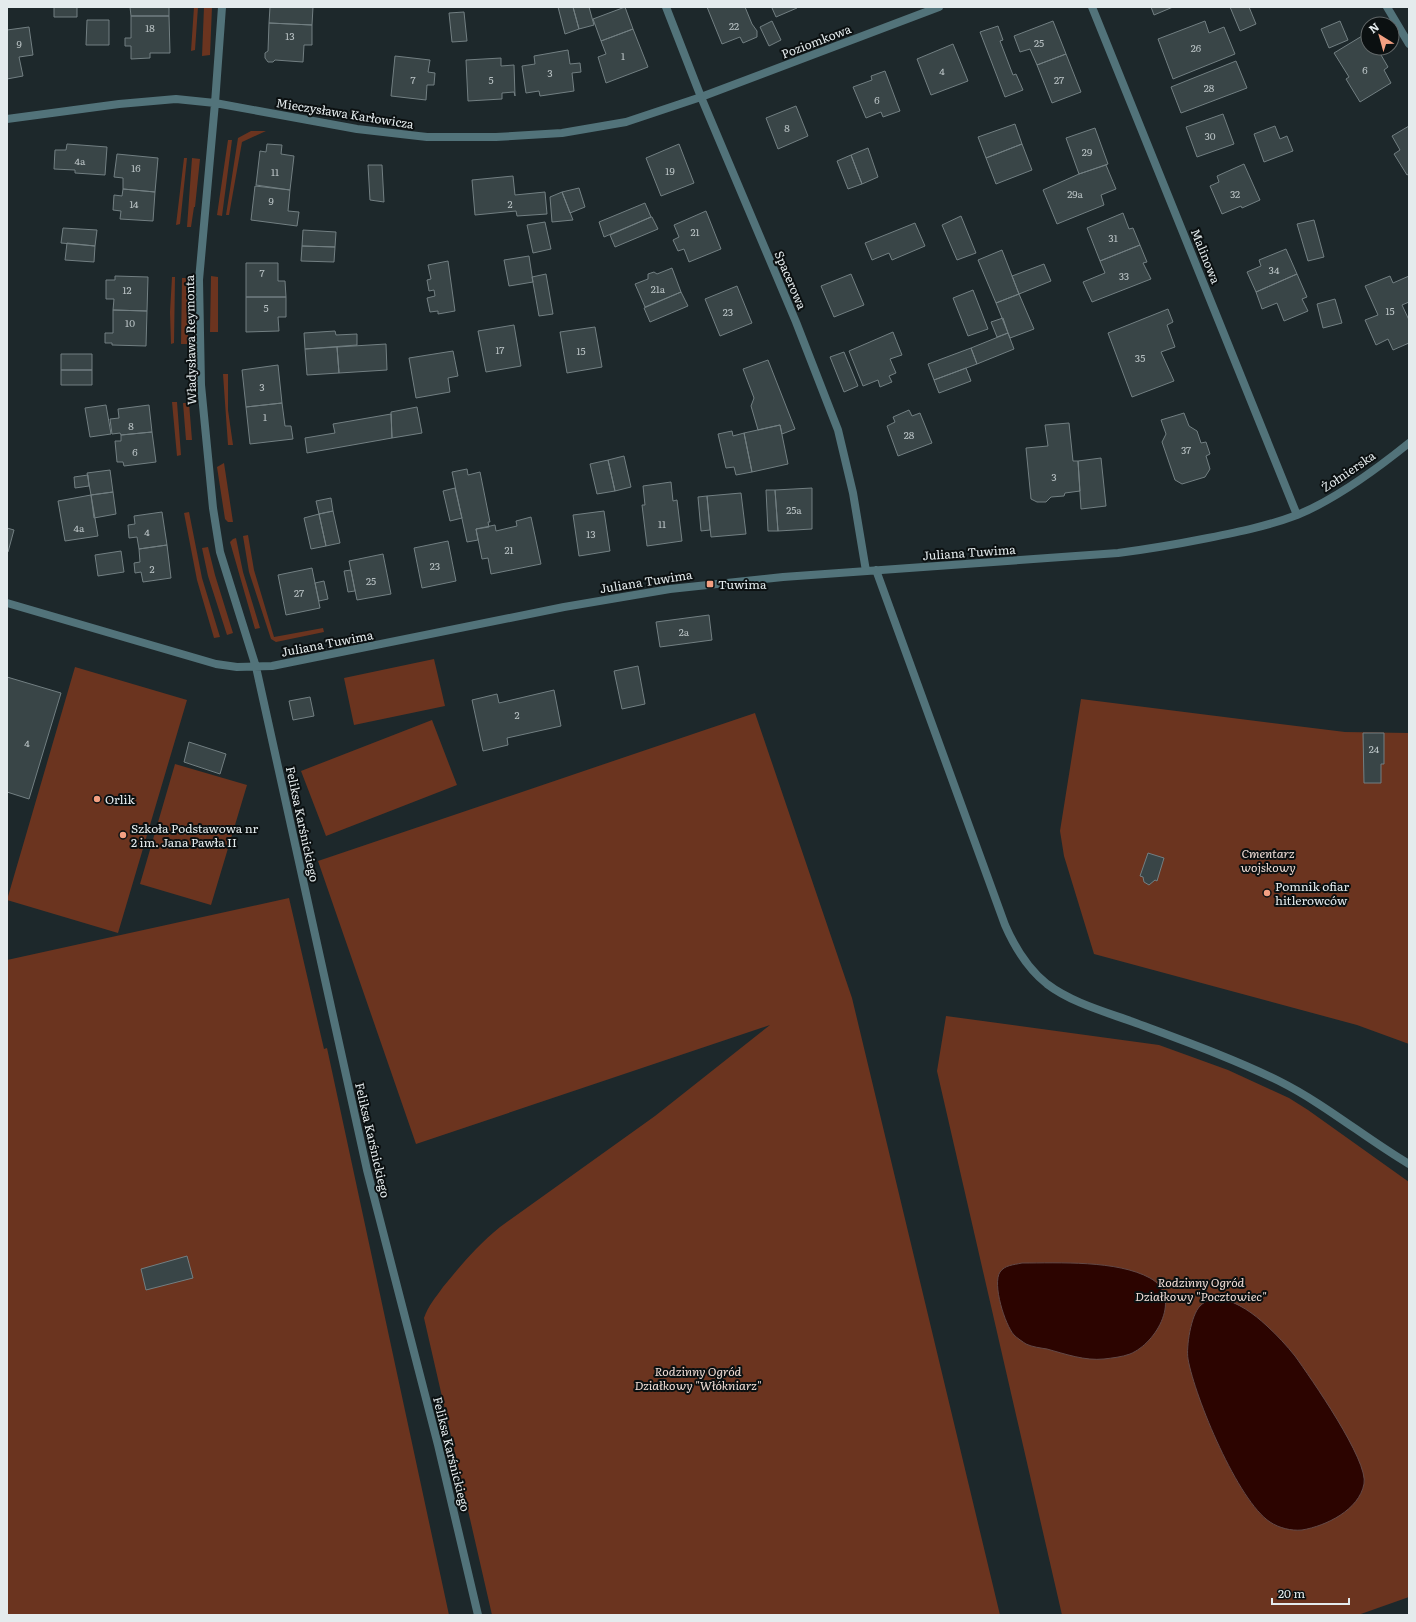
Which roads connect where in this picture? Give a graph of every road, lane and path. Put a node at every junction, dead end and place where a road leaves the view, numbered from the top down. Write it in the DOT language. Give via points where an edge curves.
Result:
graph roads {
  1 [pos="222,7"];
  2 [pos="666,7"];
  3 [pos="939,7"];
  4 [pos="1092,7"];
  5 [pos="1387,7"];
  6 [pos="1409,44"];
  7 [pos="701,97"];
  8 [pos="215,103"];
  9 [pos="7,119"];
  10 [pos="1409,443"];
  11 [pos="1297,515"];
  12 [pos="866,570"];
  13 [pos="876,570"];
  14 [pos="7,603"];
  15 [pos="256,668"];
  16 [pos="1409,1164"];
  17 [pos="478,1615"];
  1 -- 8 [label="street, Władysława Reymonta"];
  2 -- 7 [label="street, Spacerowa"];
  3 -- 7 [label="street, Poziomkowa"];
  4 -- 11 [label="street, Malinowa"];
  5 -- 6 [label="street"];
  7 -- 8 [label="street, Mieczysława Karłowicza" via="626,122 562,133 489,137 427,137 357,129"];
  7 -- 12 [label="street, Spacerowa" via="796,322 838,430 853,493"];
  8 -- 9 [label="street, Mieczysława Karłowicza" via="176,99"];
  8 -- 15 [label="street, Władysława Reymonta" via="199,280 201,385 220,552"];
  10 -- 11 [label="street, Żołnierska" via="1349,487"];
  11 -- 13 [label="street, Juliana Tuwima" via="1237,533 1157,548"];
  12 -- 13 [label="street, Juliana Tuwima"];
  12 -- 15 [label="street, Juliana Tuwima" via="728,581 620,596"];
  13 -- 16 [label="street" via="1005,925 1012,942 1034,972 1058,991 1083,1003 1193,1044 1280,1082 1309,1097"];
  14 -- 15 [label="street, Juliana Tuwima" via="197,659"];
  15 -- 17 [label="street, Feliksa Karśnickiego" via="367,1170 438,1445"];
}
